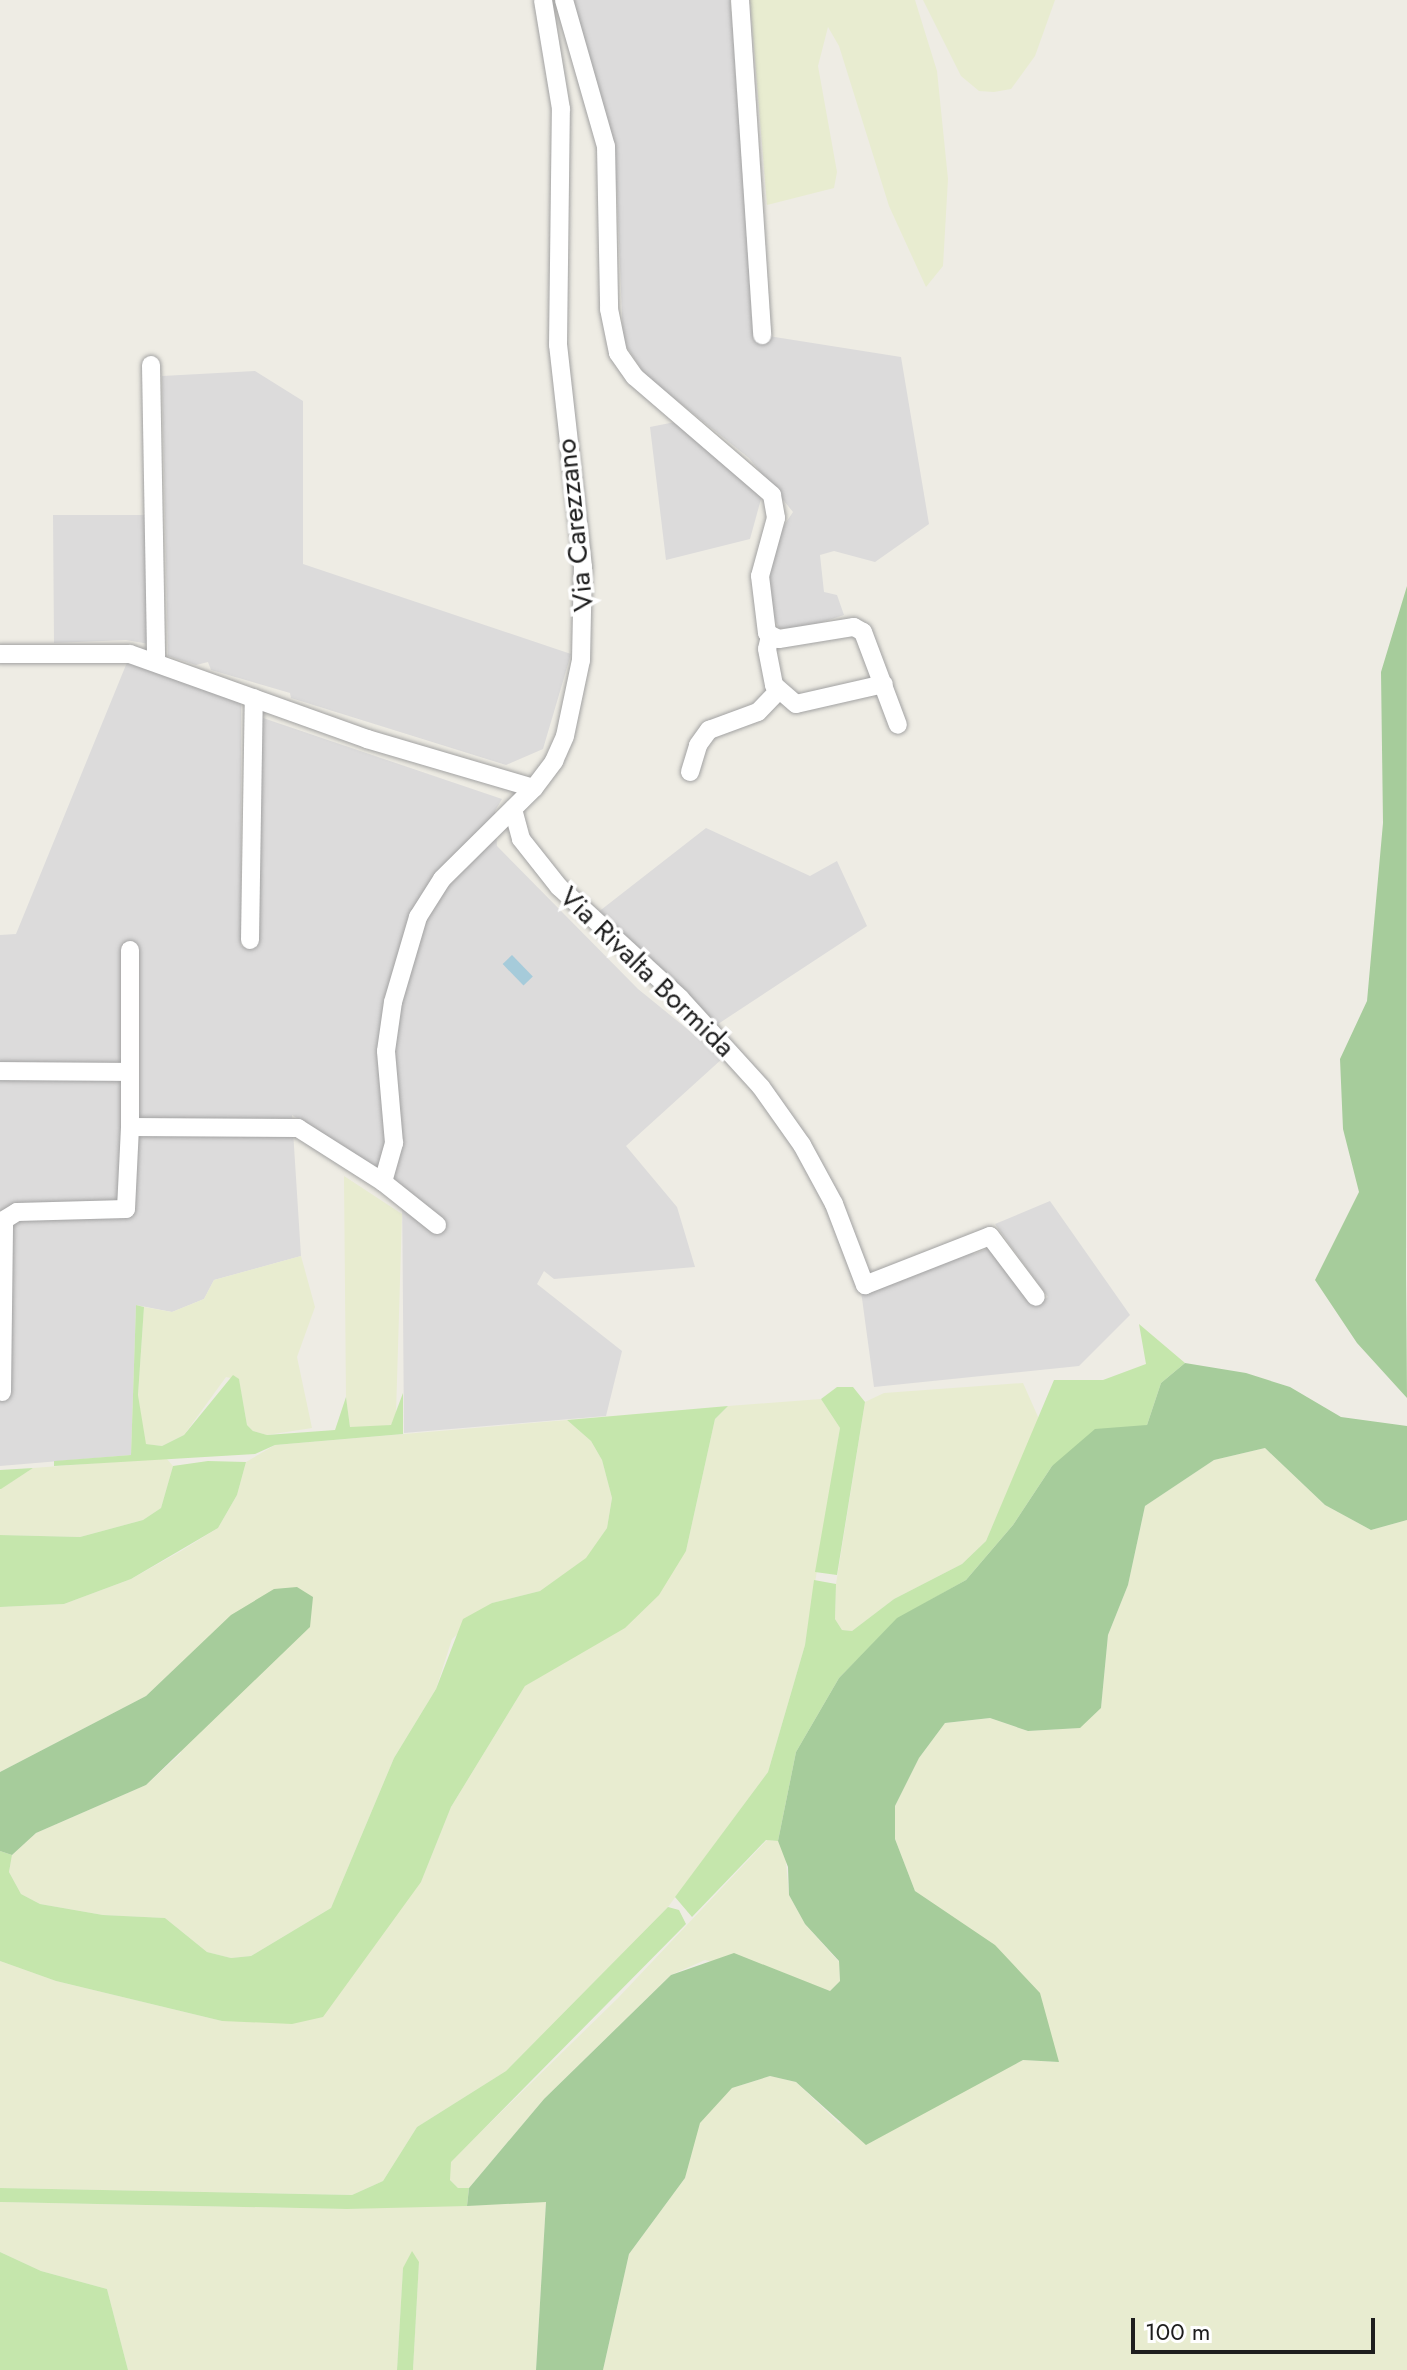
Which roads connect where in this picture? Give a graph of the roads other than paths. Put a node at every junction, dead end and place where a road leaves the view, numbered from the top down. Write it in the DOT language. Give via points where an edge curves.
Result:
graph roads {
  1 [pos="543,0"];
  2 [pos="564,0"];
  3 [pos="740,0"];
  4 [pos="762,335"];
  5 [pos="151,365"];
  6 [pos="770,636"];
  7 [pos="0,654"];
  8 [pos="156,662"];
  9 [pos="884,684"];
  10 [pos="777,692"];
  11 [pos="254,698"];
  12 [pos="898,725"];
  13 [pos="690,772"];
  14 [pos="534,788"];
  15 [pos="513,809"];
  16 [pos="250,940"];
  17 [pos="130,950"];
  18 [pos="0,1071"];
  19 [pos="130,1072"];
  20 [pos="130,1127"];
  21 [pos="383,1182"];
  22 [pos="437,1225"];
  23 [pos="1036,1297"];
  24 [pos="2,1392"];
  1 -- 14 [label="street, Via Carezzano" via="561,109 559,366 585,613 565,736"];
  2 -- 6 [label="street" via="606,146 608,294 615,344 635,377 772,495 776,518 760,576 764,626"];
  3 -- 4 [label="street"];
  5 -- 8 [label="street"];
  6 -- 9 [label="street" via="854,627 869,641"];
  6 -- 10 [label="street" via="767,649"];
  7 -- 8 [label="street" via="104,650"];
  8 -- 11 [label="street"];
  9 -- 10 [label="street" via="796,704"];
  9 -- 12 [label="street"];
  10 -- 13 [label="street" via="758,712 709,730"];
  11 -- 14 [label="street" via="381,744"];
  11 -- 16 [label="street"];
  14 -- 15 [label="street, Via Carezzano"];
  15 -- 21 [label="street, Via Carezzano" via="442,879 415,926 393,1002 386,1051 394,1143"];
  15 -- 23 [label="street, Via Rivalta Bormida" via="521,839 553,881 680,998 756,1080 802,1145 834,1204 865,1285 990,1236"];
  17 -- 19 [label="street"];
  18 -- 19 [label="street"];
  19 -- 20 [label="street"];
  20 -- 21 [label="street" via="293,1127"];
  20 -- 24 [label="street" via="126,1209 17,1212 4,1220"];
  21 -- 22 [label="street"];
}
